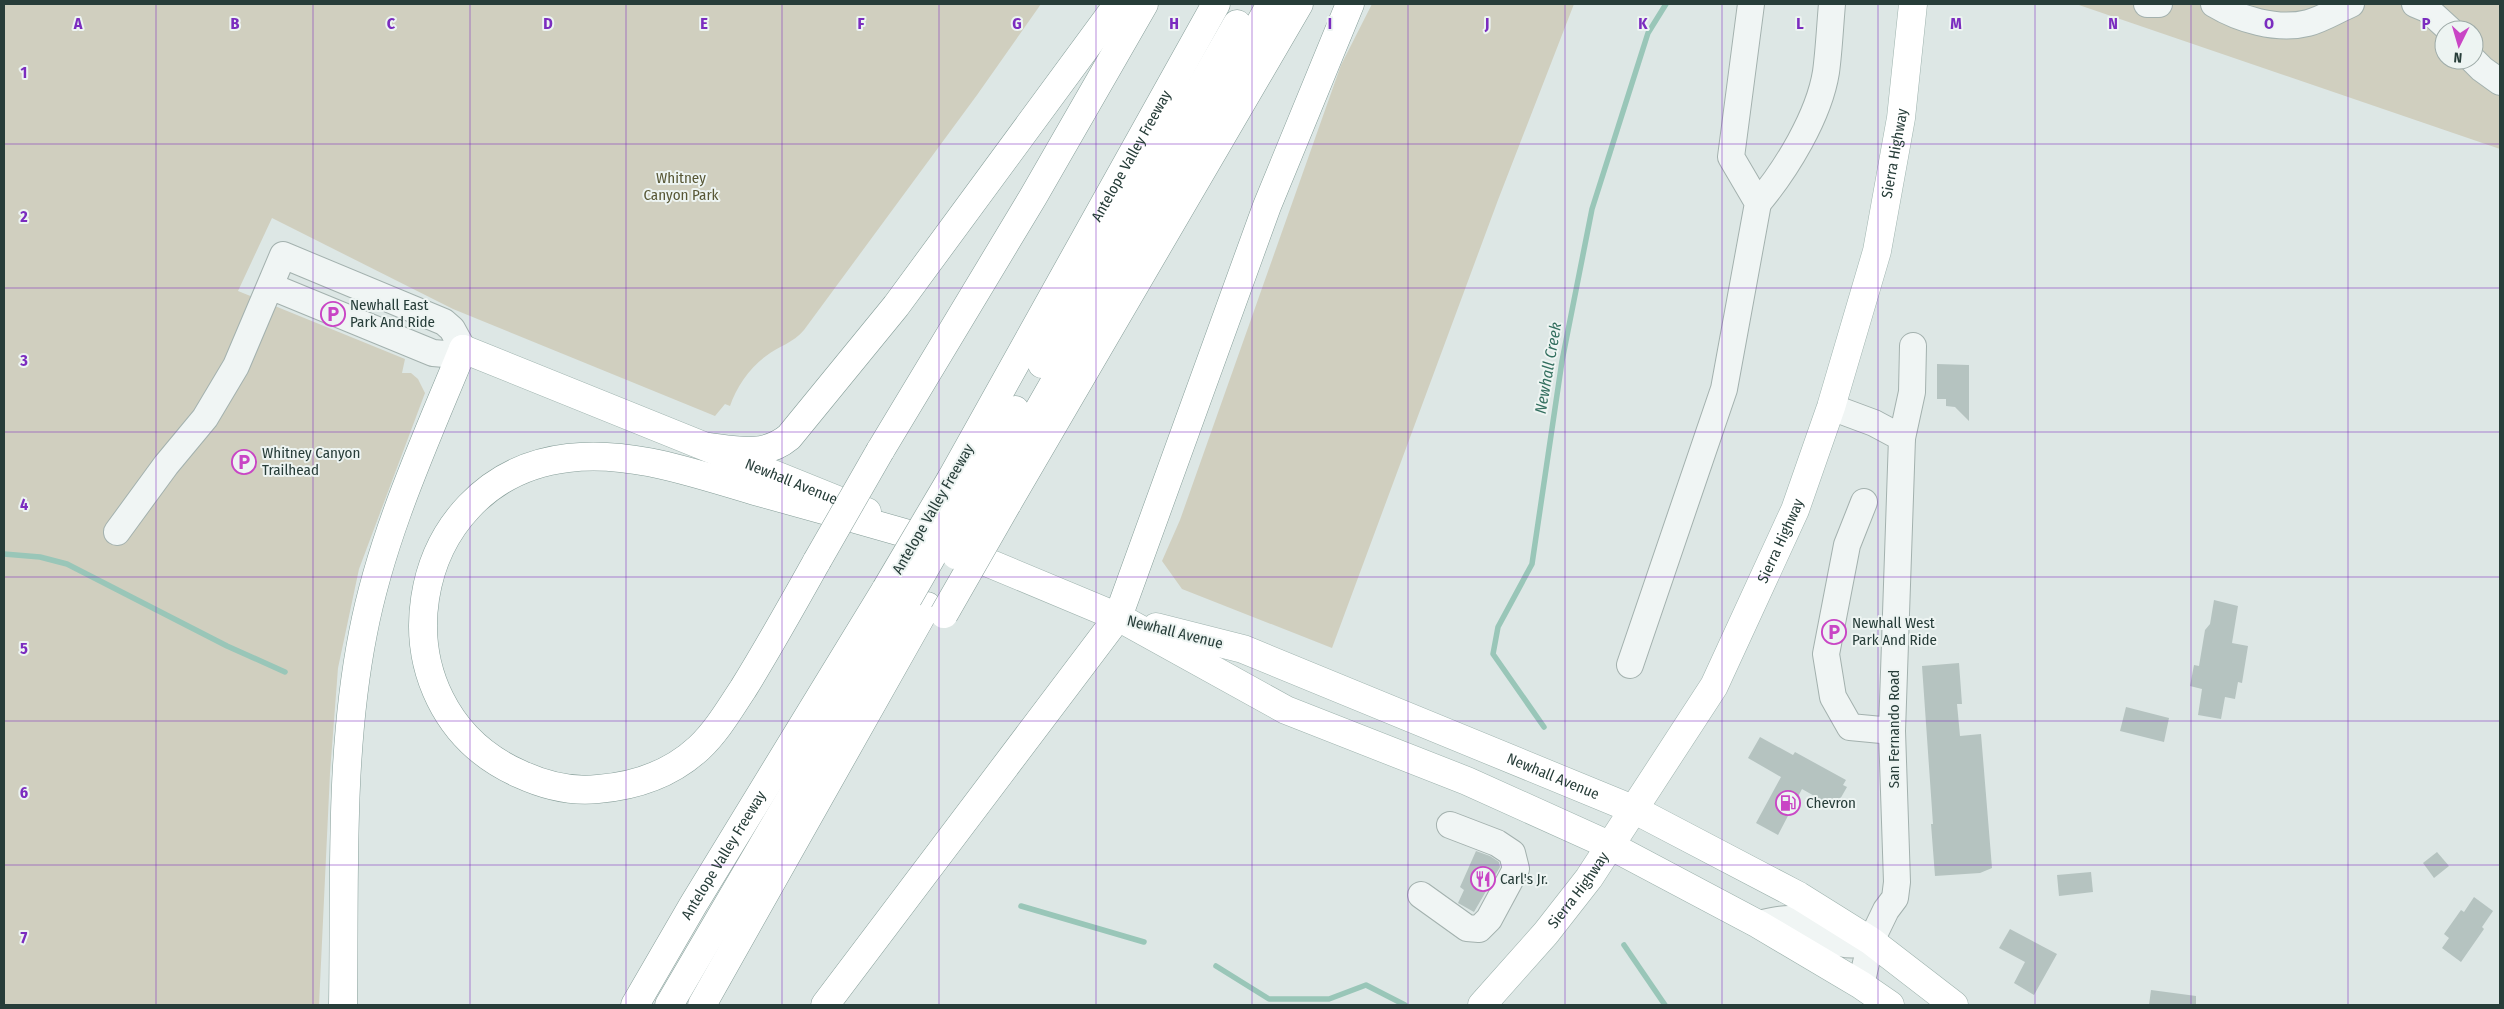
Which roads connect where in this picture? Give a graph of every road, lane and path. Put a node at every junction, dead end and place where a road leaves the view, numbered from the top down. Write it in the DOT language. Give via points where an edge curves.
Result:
graph roads {
  1 [pos="1118,4"];
  2 [pos="1144,4"];
  3 [pos="1216,4"];
  4 [pos="1249,4"];
  5 [pos="1271,4"];
  6 [pos="1299,4"];
  7 [pos="1350,4"];
  8 [pos="1752,4"];
  9 [pos="1832,4"];
  10 [pos="1913,4"];
  11 [pos="2146,4"];
  12 [pos="2159,4"];
  13 [pos="2214,4"];
  14 [pos="2351,4"];
  15 [pos="2414,4"];
  16 [pos="2439,20"];
  17 [pos="2483,70"];
  18 [pos="2500,82"];
  19 [pos="1758,203"];
  20 [pos="1913,346"];
  21 [pos="463,349"];
  22 [pos="1831,407"];
  23 [pos="1902,438"];
  24 [pos="710,447"];
  25 [pos="980,492"];
  26 [pos="1864,502"];
  27 [pos="117,532"];
  28 [pos="940,543"];
  29 [pos="916,602"];
  30 [pos="1118,617"];
  31 [pos="1630,665"];
  32 [pos="1892,731"];
  33 [pos="1635,810"];
  34 [pos="1450,825"];
  35 [pos="1611,846"];
  36 [pos="1421,895"];
  37 [pos="1758,924"];
  38 [pos="1871,941"];
  39 [pos="1861,985"];
  40 [pos="343,1005"];
  41 [pos="635,1005"];
  42 [pos="669,1005"];
  43 [pos="702,1005"];
  44 [pos="724,1005"];
  45 [pos="825,1005"];
  46 [pos="1482,1005"];
  47 [pos="1890,1005"];
  48 [pos="1954,1005"];
  1 -- 24 [label="main road" via="896,306 789,437 766,451"];
  2 -- 28 [label="main road, bridge" via="1033,197 880,450 817,561 752,675 719,726 698,749 683,761 648,779 620,787 562,788 535,781 481,752 460,730 443,705 424,649 421,621 425,591 433,563 446,536 485,492 537,464 596,456 663,466"];
  3 -- 25 [label="main road, Antelope Valley Freeway"];
  4 -- 25 [label="main road"];
  5 -- 25 [label="main road"];
  6 -- 25 [label="main road, Antelope Valley Freeway"];
  7 -- 30 [label="main road" via="1266,206"];
  8 -- 19 [label="street" via="1731,157"];
  9 -- 19 [label="street" via="1826,74 1811,119 1774,184"];
  10 -- 22 [label="main road, Sierra Highway" via="1902,118 1888,194 1876,252"];
  11 -- 12 [label="street"];
  13 -- 14 [label="street" via="2229,13 2258,22 2287,24 2307,23"];
  15 -- 16 [label="street" via="2427,9"];
  17 -- 18 [label="street"];
  19 -- 31 [label="street" via="1724,388"];
  20 -- 23 [label="street, San Fernando Road" via="1912,392"];
  21 -- 24 [label="main road, Newhall Avenue"];
  21 -- 27 [label="street" via="433,353 270,286 236,366 211,408"];
  21 -- 40 [label="main road" via="397,512 363,632 351,714 347,771"];
  22 -- 23 [label="street"];
  22 -- 33 [label="main road, Sierra Highway" via="1794,510 1714,686"];
  23 -- 32 [label="street, San Fernando Road"];
  24 -- 28 [label="main road, Newhall Avenue"];
  25 -- 29 [label="main road, Antelope Valley Freeway, bridge"];
  25 -- 29 [label="main road, Antelope Valley Freeway, bridge"];
  26 -- 32 [label="street" via="1847,545 1826,654 1833,698 1850,727"];
  28 -- 30 [label="main road, Newhall Avenue"];
  29 -- 41 [label="main road, Antelope Valley Freeway"];
  29 -- 42 [label="main road"];
  29 -- 43 [label="main road"];
  29 -- 44 [label="main road, Antelope Valley Freeway"];
  30 -- 33 [label="main road, Newhall Avenue" via="1242,649"];
  30 -- 35 [label="main road, Newhall Avenue" via="1286,710 1467,781"];
  30 -- 45 [label="main road"];
  32 -- 38 [label="street, San Fernando Road" via="1897,882 1895,898"];
  33 -- 35 [label="main road, Sierra Highway"];
  33 -- 38 [label="main road, Newhall Avenue" via="1762,876"];
  34 -- 36 [label="street" via="1497,843 1512,853 1516,869 1489,919 1479,929 1466,928"];
  35 -- 37 [label="main road, Newhall Avenue"];
  35 -- 46 [label="main road, Sierra Highway" via="1546,933"];
  37 -- 38 [label="street" via="1794,919 1842,945 1858,946"];
  37 -- 39 [label="main road, Newhall Avenue"];
  38 -- 39 [label="street, San Fernando Road"];
  38 -- 48 [label="main road, Newhall Avenue"];
  39 -- 47 [label="main road, Newhall Avenue"];
}
